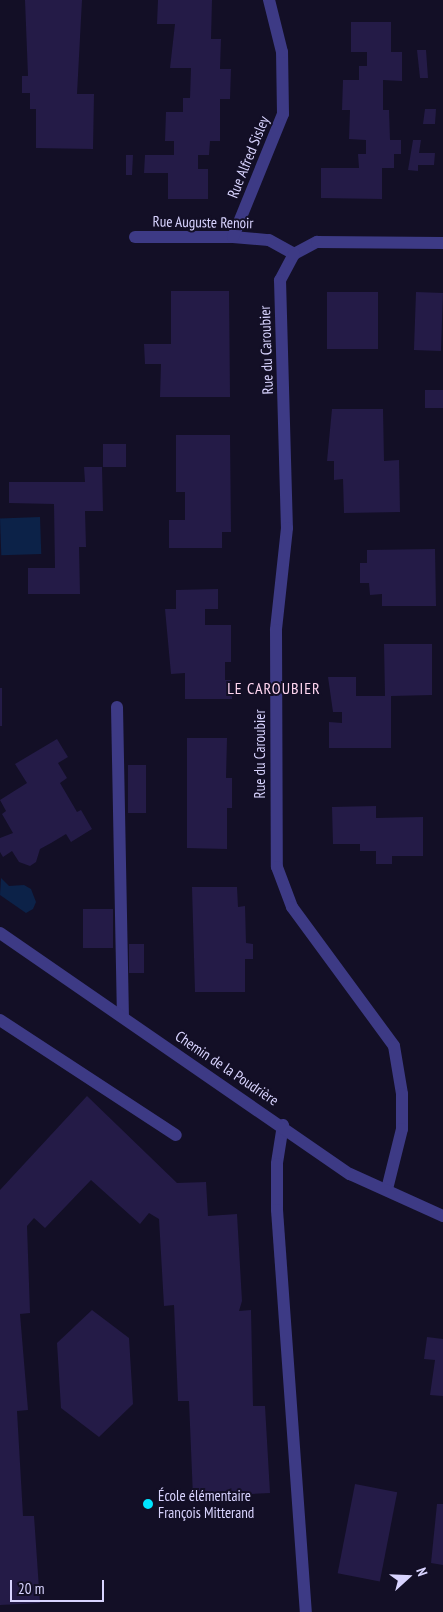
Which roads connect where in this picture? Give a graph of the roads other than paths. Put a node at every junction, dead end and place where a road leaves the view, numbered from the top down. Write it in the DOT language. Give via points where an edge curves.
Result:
graph roads {
  1 [pos="269,0"];
  2 [pos="233,236"];
  3 [pos="135,237"];
  4 [pos="443,243"];
  5 [pos="294,254"];
  6 [pos="117,707"];
  7 [pos="0,933"];
  8 [pos="123,1016"];
  9 [pos="0,1020"];
  10 [pos="283,1125"];
  11 [pos="176,1135"];
  12 [pos="387,1189"];
  13 [pos="443,1216"];
  14 [pos="306,1612"];
  1 -- 2 [label="street, Rue Alfred Sisley" via="282,52 283,114"];
  2 -- 3 [label="street, Rue Auguste Renoir"];
  2 -- 5 [label="street, Rue Auguste Renoir" via="269,240"];
  4 -- 5 [label="street" via="317,242"];
  5 -- 12 [label="street, Rue du Caroubier" via="280,280 287,528 276,630 277,867 292,907 394,1046 402,1094 402,1129"];
  6 -- 8 [label="street"];
  7 -- 8 [label="street, Chemin de la Poudrière"];
  8 -- 10 [label="street, Chemin de la Poudrière"];
  9 -- 11 [label="street"];
  10 -- 12 [label="street, Chemin de la Poudrière" via="350,1174"];
  10 -- 14 [label="street" via="277,1164 277,1210"];
  12 -- 13 [label="street, Chemin de la Poudrière"];
}
